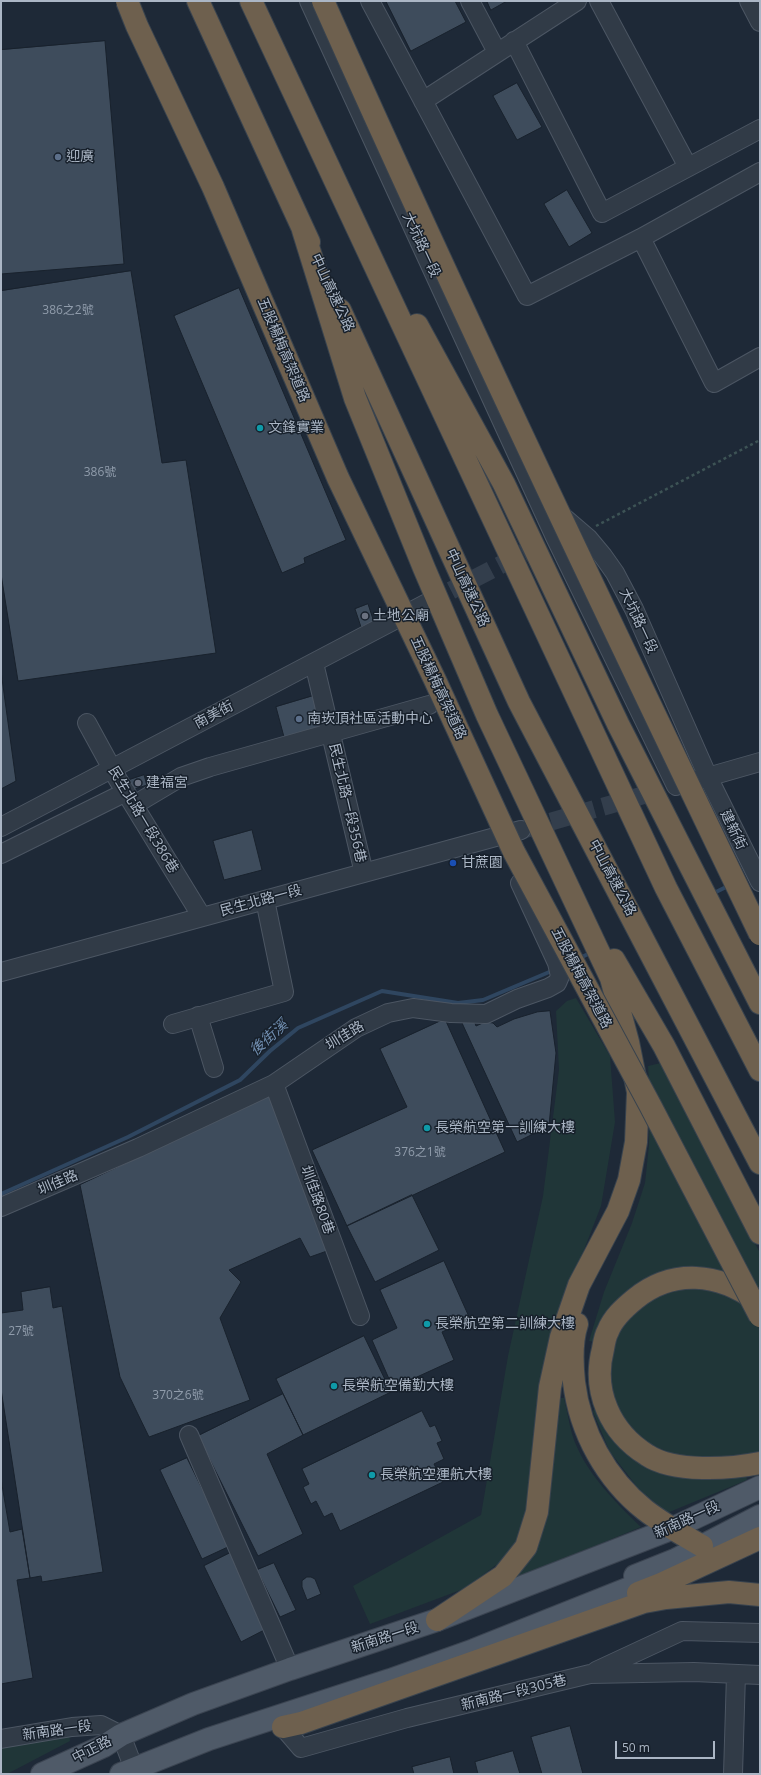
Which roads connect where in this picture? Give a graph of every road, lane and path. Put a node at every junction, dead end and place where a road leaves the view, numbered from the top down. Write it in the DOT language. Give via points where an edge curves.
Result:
graph roads {
  1 [pos="126,1"];
  2 [pos="198,1"];
  3 [pos="251,1"];
  4 [pos="309,1"];
  5 [pos="323,1"];
  6 [pos="370,1"];
  7 [pos="470,1"];
  8 [pos="577,1"];
  9 [pos="599,1"];
  10 [pos="749,1"];
  11 [pos="760,22"];
  12 [pos="514,41"];
  13 [pos="497,52"];
  14 [pos="423,101"];
  15 [pos="760,129"];
  16 [pos="311,131"];
  17 [pos="688,167"];
  18 [pos="760,172"];
  19 [pos="303,230"];
  20 [pos="641,238"];
  21 [pos="760,357"];
  22 [pos="760,440"];
  23 [pos="533,489"];
  24 [pos="579,530"];
  25 [pos="549,540"];
  26 [pos="428,603"];
  27 [pos="314,663"];
  28 [pos="430,705"];
  29 [pos="87,723"];
  30 [pos="331,733"];
  31 [pos="760,762"];
  32 [pos="112,768"];
  33 [pos="708,777"];
  34 [pos="676,786"];
  35 [pos="658,790"];
  36 [pos="130,799"];
  37 [pos="1,827"];
  38 [pos="521,830"];
  39 [pos="498,836"];
  40 [pos="1,854"];
  41 [pos="364,873"];
  42 [pos="760,882"];
  43 [pos="265,900"];
  44 [pos="202,917"];
  45 [pos="583,917"];
  46 [pos="760,934"];
  47 [pos="1,972"];
  48 [pos="758,998"];
  49 [pos="198,1016"];
  50 [pos="173,1024"];
  51 [pos="214,1068"];
  52 [pos="760,1070"];
  53 [pos="274,1084"];
  54 [pos="760,1163"];
  55 [pos="1,1207"];
  56 [pos="760,1233"];
  57 [pos="588,1270"];
  58 [pos="760,1304"];
  59 [pos="360,1316"];
  60 [pos="760,1316"];
  61 [pos="189,1435"];
  62 [pos="760,1463"];
  63 [pos="760,1487"];
  64 [pos="760,1516"];
  65 [pos="671,1529"];
  66 [pos="760,1532"];
  67 [pos="760,1538"];
  68 [pos="702,1546"];
  69 [pos="760,1596"];
  70 [pos="438,1620"];
  71 [pos="760,1633"];
  72 [pos="466,1665"];
  73 [pos="290,1669"];
  74 [pos="590,1674"];
  75 [pos="736,1674"];
  76 [pos="760,1675"];
  77 [pos="284,1727"];
  78 [pos="121,1735"];
  79 [pos="1,1739"];
  80 [pos="130,1772"];
  81 [pos="42,1774"];
  82 [pos="159,1774"];
  83 [pos="733,1774"];
  1 -- 60 [label="highway, 五股楊梅高架道路, bridge" via="213,187 338,478 514,852"];
  2 -- 19 [label="highway, 中山高速公路"];
  3 -- 16 [label="highway"];
  4 -- 23 [label="street, 大坑路一段"];
  5 -- 46 [label="highway, bridge" via="565,527"];
  6 -- 14 [label="street"];
  7 -- 13 [label="street"];
  8 -- 12 [label="street"];
  9 -- 17 [label="street"];
  10 -- 11 [label="street"];
  12 -- 13 [label="street"];
  12 -- 17 [label="street" via="602,213"];
  13 -- 14 [label="street"];
  14 -- 20 [label="street" via="527,296"];
  15 -- 17 [label="street"];
  16 -- 48 [label="highway" via="504,484 618,724"];
  16 -- 52 [label="highway" via="666,888"];
  18 -- 20 [label="street"];
  19 -- 45 [label="highway" via="355,398 424,568 487,715"];
  19 -- 54 [label="highway, 中山高速公路" via="519,702"];
  20 -- 21 [label="street" via="714,384"];
  22 -- 24 [label="path"];
  23 -- 24 [label="street, 大坑路一段"];
  23 -- 25 [label="street, 大坑路一段"];
  24 -- 25 [label="street"];
  24 -- 33 [label="street, 大坑路一段" via="604,556 634,609"];
  25 -- 34 [label="street, 大坑路一段"];
  26 -- 27 [label="street, 南美街"];
  27 -- 30 [label="street, 民生北路一段356巷"];
  27 -- 32 [label="street, 南美街"];
  28 -- 30 [label="street"];
  29 -- 32 [label="street, 民生北路一段386巷"];
  30 -- 36 [label="street" via="210,767"];
  30 -- 41 [label="street, 民生北路一段356巷"];
  31 -- 33 [label="street"];
  32 -- 36 [label="street, 民生北路一段386巷"];
  32 -- 37 [label="street, 南美街"];
  33 -- 34 [label="street"];
  33 -- 42 [label="street, 建新街"];
  34 -- 35 [label="street"];
  36 -- 40 [label="street"];
  36 -- 44 [label="street, 民生北路一段386巷"];
  38 -- 39 [label="street, 民生北路一段"];
  39 -- 41 [label="street, 民生北路一段"];
  39 -- 53 [label="street, 圳佳路" via="558,969 557,983 486,1014 413,1008 388,1013 356,1028"];
  41 -- 43 [label="street, 民生北路一段"];
  43 -- 44 [label="street, 民生北路一段"];
  43 -- 49 [label="street" via="284,992"];
  44 -- 47 [label="street, 民生北路一段"];
  45 -- 56 [label="highway" via="616,962 664,1046"];
  45 -- 57 [label="highway" via="611,978 638,1092 636,1142 629,1180 618,1211"];
  49 -- 50 [label="street"];
  49 -- 51 [label="street"];
  53 -- 55 [label="street, 圳佳路" via="138,1148"];
  53 -- 59 [label="street, 圳佳路80巷"];
  57 -- 65 [label="highway" via="573,1349 575,1388 585,1426 602,1462 622,1488 645,1510"];
  57 -- 70 [label="highway" via="579,1286 561,1336 550,1387 537,1512 526,1547 503,1576"];
  58 -- 62 [label="highway" via="732,1286 698,1277 680,1278 642,1293 623,1309 608,1331 601,1359 600,1386 605,1405 620,1432 648,1456 696,1468 742,1467"];
  61 -- 73 [label="street"];
  63 -- 65 [label="main road, 新南路一段"];
  64 -- 68 [label="main road, 新南路一段"];
  65 -- 68 [label="highway"];
  65 -- 70 [label="main road, 新南路一段"];
  66 -- 80 [label="main road" via="637,1586 474,1650 209,1739"];
  67 -- 72 [label="highway" via="661,1584 480,1654"];
  68 -- 80 [label="main road, 新南路一段" via="675,1560 532,1617 281,1703 226,1719 151,1754"];
  69 -- 72 [label="highway" via="729,1592 644,1602"];
  70 -- 73 [label="main road, 新南路一段"];
  71 -- 74 [label="street" via="682,1631"];
  72 -- 77 [label="highway"];
  73 -- 78 [label="main road, 新南路一段" via="192,1704"];
  74 -- 75 [label="street, 新南路一段305巷"];
  74 -- 77 [label="street, 新南路一段305巷" via="407,1718 301,1748"];
  75 -- 76 [label="street, 新南路一段305巷"];
  75 -- 83 [label="street"];
  77 -- 82 [label="main road"];
  78 -- 79 [label="street, 新南路一段" via="101,1725 72,1727"];
  78 -- 80 [label="street"];
  78 -- 81 [label="main road, 中正路" via="104,1746"];
  80 -- 82 [label="main road"];
}
